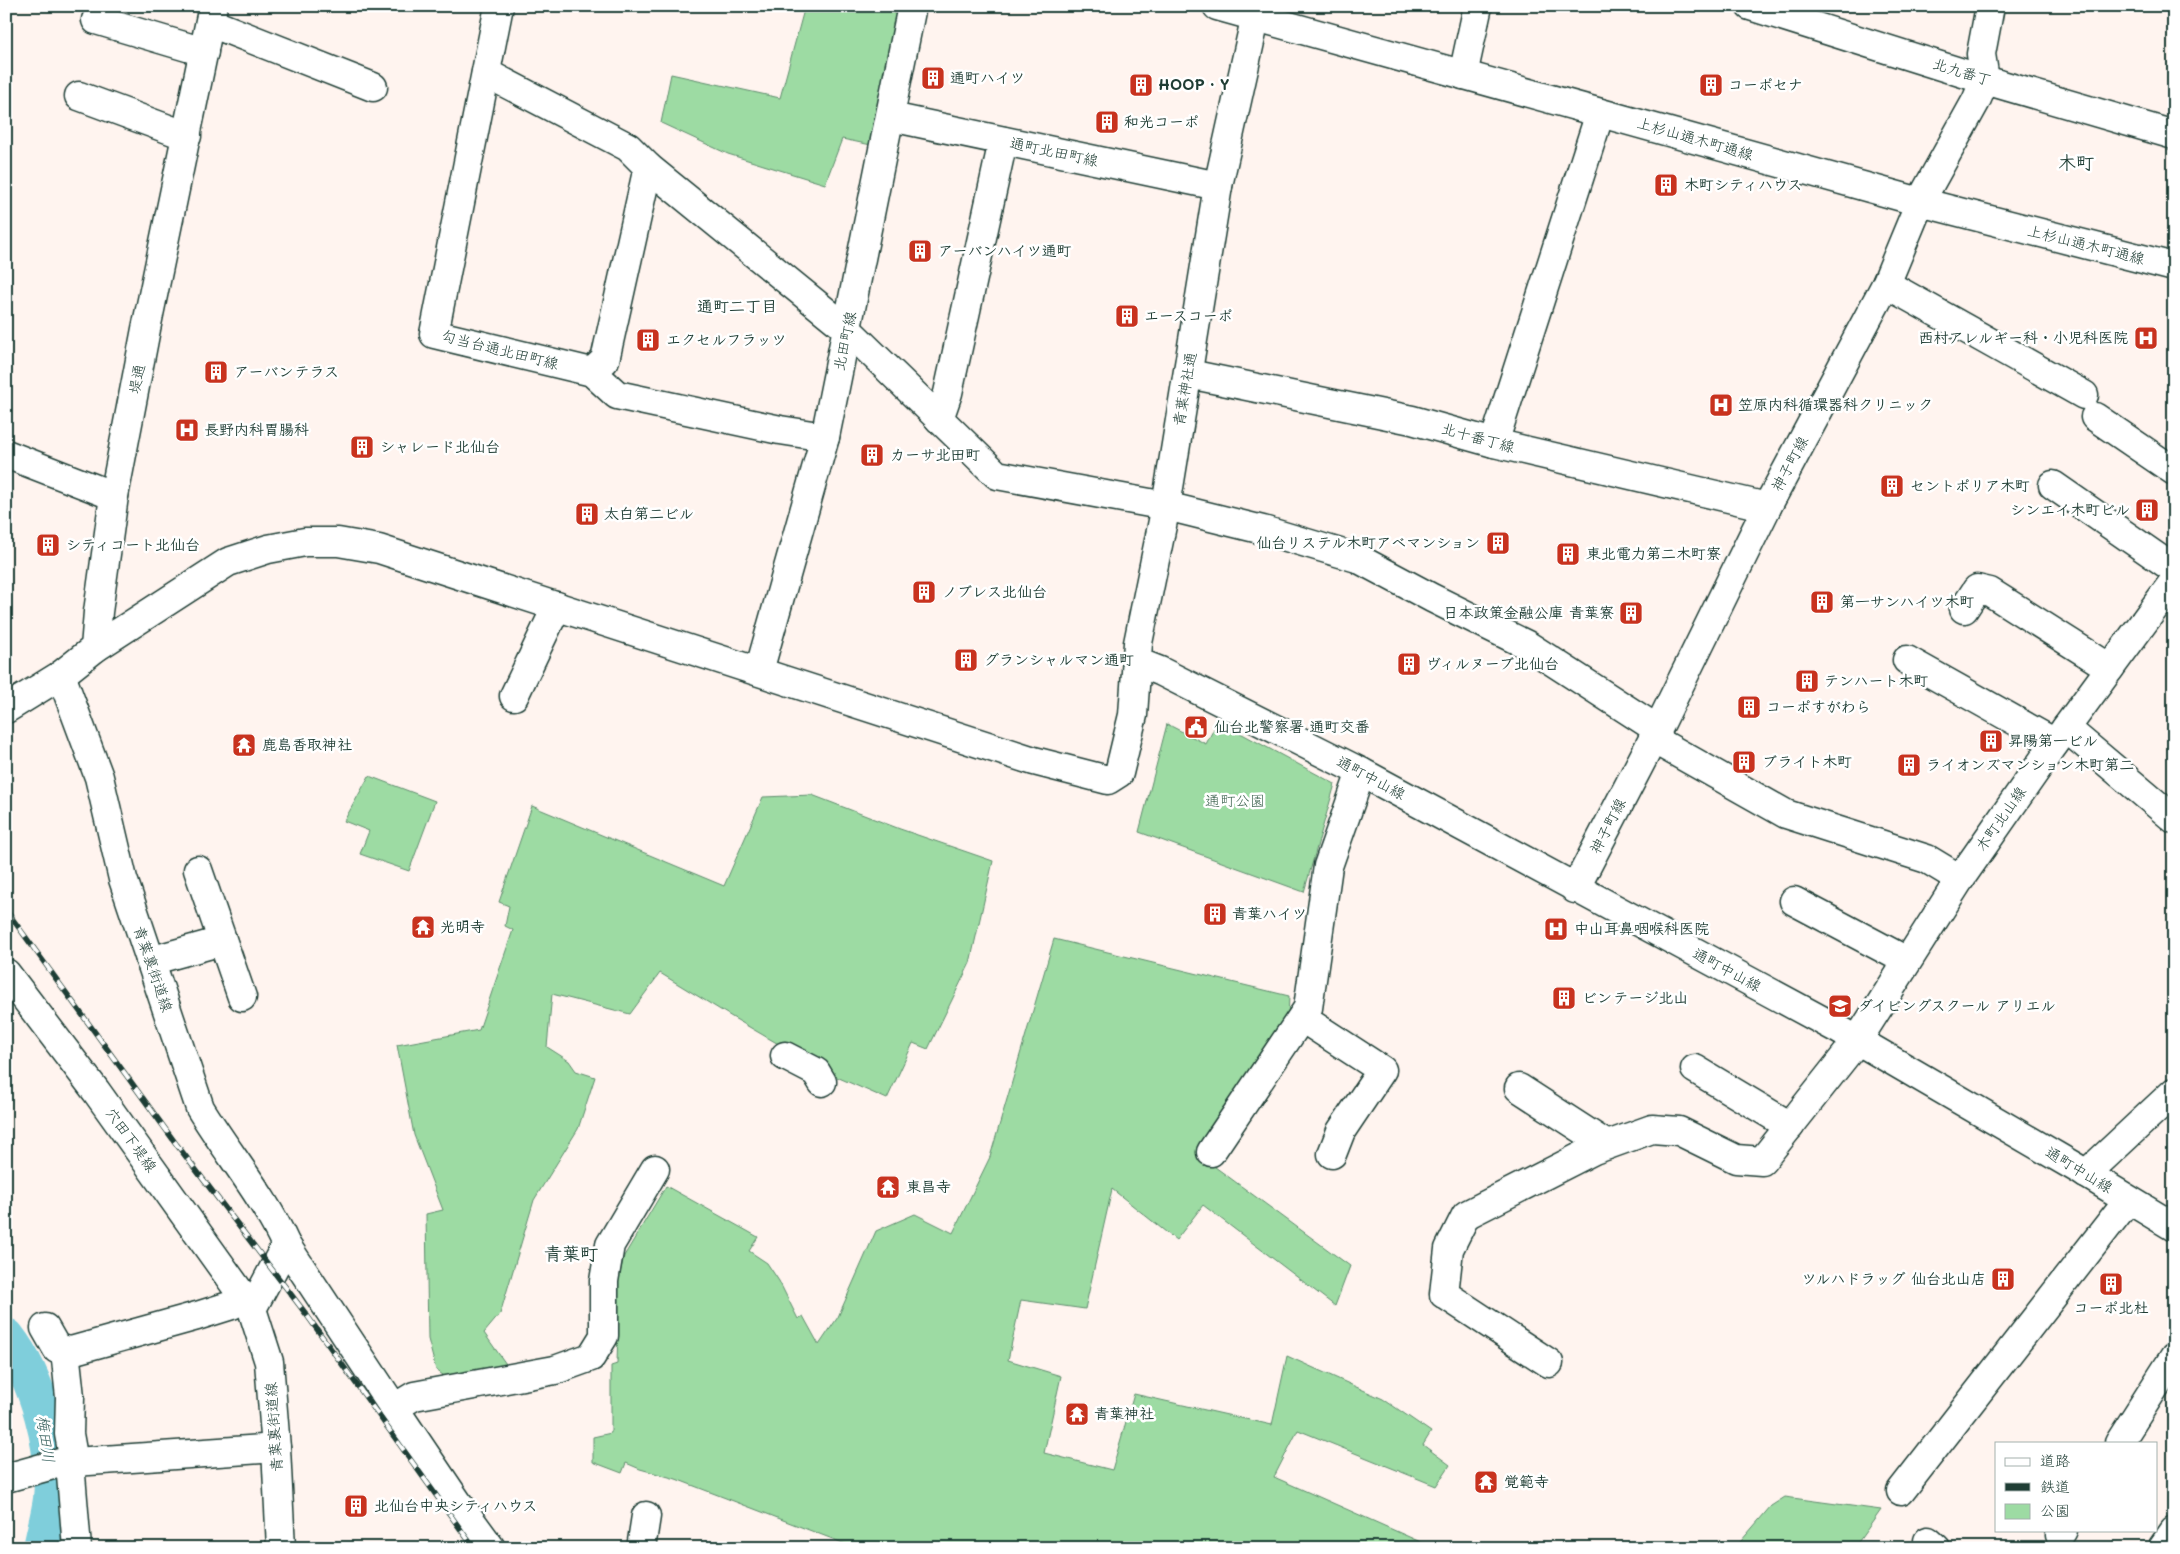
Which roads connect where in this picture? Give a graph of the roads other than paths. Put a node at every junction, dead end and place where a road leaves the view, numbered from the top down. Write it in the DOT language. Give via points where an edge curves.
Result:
graph roads {
  1 [pos="499,6"];
  2 [pos="912,6"];
  3 [pos="1217,6"];
  4 [pos="1478,6"];
  5 [pos="1750,6"];
  6 [pos="1990,6"];
  7 [pos="1257,12"];
  8 [pos="212,15"];
  9 [pos="96,20"];
  10 [pos="204,52"];
  11 [pos="486,73"];
  12 [pos="1463,75"];
  13 [pos="1985,80"];
  14 [pos="373,87"];
  15 [pos="80,96"];
  16 [pos="1600,113"];
  17 [pos="891,117"];
  18 [pos="2174,135"];
  19 [pos="187,136"];
  20 [pos="1002,141"];
  21 [pos="648,167"];
  22 [pos="1218,186"];
  23 [pos="1920,202"];
  24 [pos="2174,267"];
  25 [pos="1886,284"];
  26 [pos="847,330"];
  27 [pos="592,372"];
  28 [pos="1189,374"];
  29 [pos="939,419"];
  30 [pos="825,437"];
  31 [pos="1494,443"];
  32 [pos="6,454"];
  33 [pos="2174,471"];
  34 [pos="2053,485"];
  35 [pos="114,496"];
  36 [pos="1166,506"];
  37 [pos="1768,507"];
  38 [pos="2174,569"];
  39 [pos="2174,581"];
  40 [pos="557,606"];
  41 [pos="1964,609"];
  42 [pos="94,648"];
  43 [pos="1907,660"];
  44 [pos="1137,662"];
  45 [pos="2110,668"];
  46 [pos="759,671"];
  47 [pos="61,674"];
  48 [pos="514,696"];
  49 [pos="10,697"];
  50 [pos="1655,734"];
  51 [pos="2060,735"];
  52 [pos="1361,772"];
  53 [pos="2174,819"];
  54 [pos="198,870"];
  55 [pos="1960,879"];
  56 [pos="1575,889"];
  57 [pos="1794,901"];
  58 [pos="222,941"];
  59 [pos="150,960"];
  60 [pos="1907,961"];
  61 [pos="6,973"];
  62 [pos="242,996"];
  63 [pos="1302,1018"];
  64 [pos="1856,1041"];
  65 [pos="785,1056"];
  66 [pos="1696,1069"];
  67 [pos="822,1082"];
  68 [pos="1519,1088"];
  69 [pos="2174,1092"];
  70 [pos="1790,1126"];
  71 [pos="1608,1145"];
  72 [pos="1211,1152"];
  73 [pos="1332,1154"];
  74 [pos="655,1169"];
  75 [pos="2086,1174"];
  76 [pos="2128,1200"];
  77 [pos="2174,1227"];
  78 [pos="286,1245"];
  79 [pos="248,1303"];
  80 [pos="45,1328"];
  81 [pos="65,1350"];
  82 [pos="2174,1357"];
  83 [pos="1549,1363"];
  84 [pos="394,1408"];
  85 [pos="2120,1442"];
  86 [pos="276,1448"];
  87 [pos="68,1463"];
  88 [pos="16,1475"];
  89 [pos="1901,1491"];
  90 [pos="646,1516"];
  91 [pos="2174,1531"];
  92 [pos="77,1548"];
  93 [pos="281,1548"];
  94 [pos="491,1548"];
  95 [pos="641,1548"];
  96 [pos="2162,1548"];
  1 -- 11 [label="street, 勾当台通北田町線"];
  2 -- 17 [label="street, 北田町線"];
  3 -- 7 [label="street, 上杉山通木町通線"];
  4 -- 12 [label="street"];
  5 -- 13 [label="street, 北九番丁"];
  6 -- 13 [label="street" via="1981,54"];
  7 -- 12 [label="street, 上杉山通木町通線"];
  7 -- 22 [label="street, 青葉神社通"];
  8 -- 10 [label="street, 堤通"];
  8 -- 14 [label="street"];
  9 -- 10 [label="street"];
  10 -- 19 [label="street, 堤通"];
  11 -- 21 [label="street" via="628,148"];
  11 -- 27 [label="street, 勾当台通北田町線" via="434,334"];
  12 -- 16 [label="street, 上杉山通木町通線"];
  13 -- 18 [label="street, 北九番丁"];
  13 -- 23 [label="street, 神子町線"];
  15 -- 19 [label="street"];
  16 -- 23 [label="street, 上杉山通木町通線"];
  16 -- 31 [label="street"];
  17 -- 20 [label="street, 通町北田町線"];
  17 -- 26 [label="street, 北田町線"];
  19 -- 35 [label="street, 堤通"];
  20 -- 22 [label="street, 通町北田町線"];
  20 -- 29 [label="street" via="948,393"];
  21 -- 26 [label="street"];
  21 -- 27 [label="street" via="605,360"];
  22 -- 28 [label="street, 青葉神社通"];
  23 -- 24 [label="street, 上杉山通木町通線"];
  23 -- 25 [label="street, 神子町線"];
  25 -- 33 [label="street" via="2090,406"];
  25 -- 37 [label="street, 神子町線"];
  26 -- 29 [label="street"];
  26 -- 30 [label="street, 北田町線"];
  27 -- 30 [label="street" via="617,396"];
  28 -- 31 [label="street, 北十番丁線" via="1371,410"];
  28 -- 36 [label="street, 青葉神社通"];
  29 -- 36 [label="street" via="997,475"];
  30 -- 46 [label="street, 北田町線"];
  31 -- 37 [label="street, 北十番丁線"];
  32 -- 35 [label="street"];
  34 -- 38 [label="street"];
  35 -- 42 [label="street, 堤通"];
  36 -- 44 [label="street, 青葉神社通"];
  36 -- 50 [label="street" via="1356,558 1528,645"];
  37 -- 50 [label="street, 神子町線"];
  39 -- 45 [label="street, 木町北山線"];
  40 -- 42 [label="street" via="379,549 338,542 305,542 268,549 228,562"];
  40 -- 46 [label="street"];
  40 -- 48 [label="street"];
  41 -- 45 [label="street" via="1977,589 1990,592"];
  42 -- 47 [label="street"];
  43 -- 51 [label="street"];
  44 -- 46 [label="street, 青葉神社通" via="1133,715 1119,773 1108,780 1043,763"];
  44 -- 52 [label="street, 通町中山線"];
  45 -- 51 [label="street, 木町北山線"];
  47 -- 49 [label="street"];
  47 -- 59 [label="street, 青葉裏街道線" via="99,777 123,879"];
  50 -- 55 [label="street" via="1786,814 1927,859"];
  50 -- 56 [label="street, 神子町線"];
  51 -- 53 [label="street"];
  51 -- 55 [label="street, 木町北山線"];
  52 -- 56 [label="street, 通町中山線"];
  52 -- 63 [label="street" via="1328,866 1308,1008"];
  54 -- 58 [label="street"];
  55 -- 60 [label="street, 木町北山線"];
  56 -- 64 [label="street, 通町中山線"];
  57 -- 60 [label="street"];
  58 -- 59 [label="street"];
  58 -- 62 [label="street"];
  59 -- 78 [label="street, 青葉裏街道線" via="200,1108 273,1217"];
  60 -- 64 [label="street, 木町北山線"];
  61 -- 79 [label="street, 穴田下堤線" via="96,1091"];
  63 -- 72 [label="street"];
  63 -- 73 [label="street" via="1382,1070 1341,1131"];
  64 -- 70 [label="street, 木町北山線"];
  64 -- 75 [label="street, 通町中山線"];
  65 -- 67 [label="street" via="816,1072"];
  66 -- 70 [label="street"];
  68 -- 71 [label="street"];
  69 -- 75 [label="street"];
  70 -- 71 [label="street, 木町北山線" via="1762,1161 1736,1159 1679,1131 1652,1129"];
  71 -- 83 [label="street" via="1466,1215 1448,1249 1444,1294"];
  74 -- 84 [label="street" via="610,1245 604,1281 604,1336 591,1357 555,1370 414,1396"];
  75 -- 76 [label="street, 通町中山線"];
  76 -- 77 [label="street, 通町中山線"];
  76 -- 89 [label="street"];
  78 -- 79 [label="street"];
  78 -- 84 [label="street, 青葉裏街道線"];
  79 -- 81 [label="street"];
  79 -- 86 [label="street, 青葉裏街道線" via="269,1362"];
  80 -- 81 [label="street" via="57,1350"];
  81 -- 87 [label="street" via="70,1397"];
  82 -- 85 [label="street"];
  84 -- 94 [label="street, 青葉裏街道線"];
  86 -- 87 [label="street"];
  86 -- 93 [label="street, 青葉裏街道線"];
  87 -- 88 [label="street"];
  87 -- 92 [label="street"];
  90 -- 95 [label="street"];
  91 -- 96 [label="street"];
}
